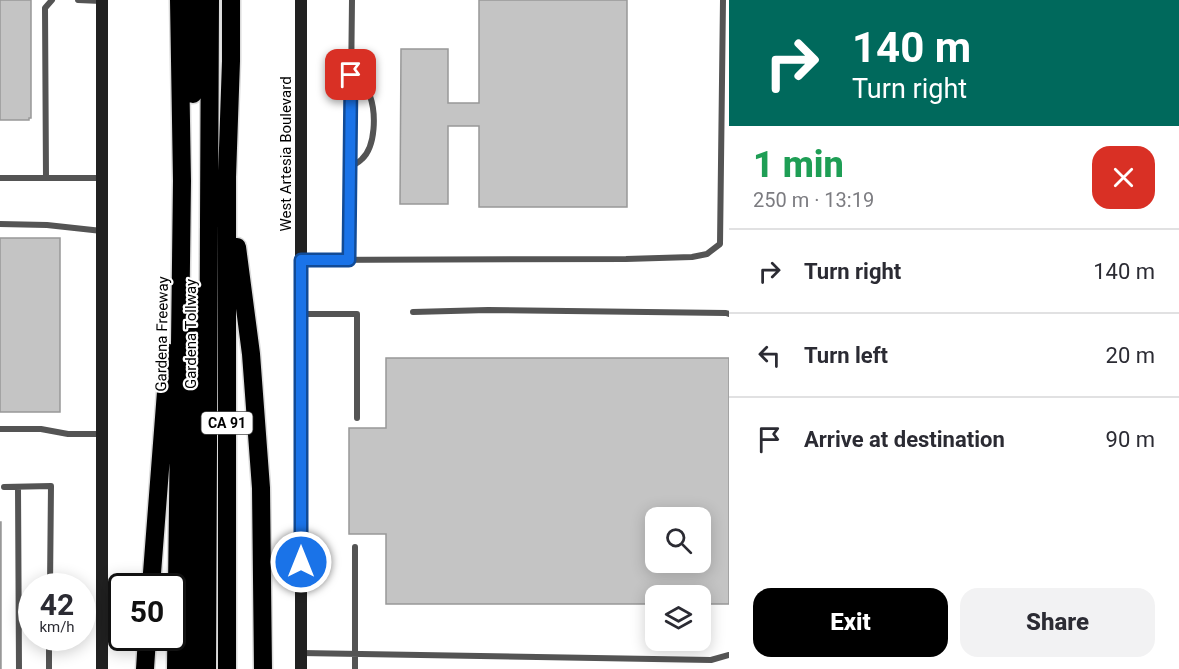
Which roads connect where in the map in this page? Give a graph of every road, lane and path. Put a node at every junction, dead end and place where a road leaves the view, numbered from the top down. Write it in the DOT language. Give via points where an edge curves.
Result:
graph roads {
  1 [pos="52,0"];
  2 [pos="78,0"];
  3 [pos="102,0"];
  4 [pos="179,0"];
  5 [pos="193,0"];
  6 [pos="210,0"];
  7 [pos="231,0"];
  8 [pos="237,0"];
  9 [pos="302,0"];
  10 [pos="352,0"];
  11 [pos="723,0"];
  12 [pos="231,61"];
  13 [pos="351,75"];
  14 [pos="351,167"];
  15 [pos="227,177"];
  16 [pos="0,178"];
  17 [pos="46,178"];
  18 [pos="102,178"];
  19 [pos="182,181"];
  20 [pos="0,224"];
  21 [pos="102,231"];
  22 [pos="301,260"];
  23 [pos="349,260"];
  24 [pos="413,312"];
  25 [pos="301,314"];
  26 [pos="729,314"];
  27 [pos="357,418"];
  28 [pos="0,429"];
  29 [pos="102,434"];
  30 [pos="4,487"];
  31 [pos="18,487"];
  32 [pos="355,547"];
  33 [pos="50,573"];
  34 [pos="152,573"];
  35 [pos="49,651"];
  36 [pos="146,651"];
  37 [pos="301,652"];
  38 [pos="354,653"];
  39 [pos="729,656"];
  40 [pos="20,669"];
  41 [pos="49,669"];
  42 [pos="102,669"];
  43 [pos="145,669"];
  44 [pos="176,669"];
  45 [pos="193,669"];
  46 [pos="207,669"];
  47 [pos="227,669"];
  48 [pos="263,669"];
  49 [pos="301,669"];
  50 [pos="355,669"];
  1 -- 17 [label="lane" via="45,8"];
  2 -- 3 [label="lane"];
  3 -- 18 [label="main road"];
  4 -- 19 [label="highway, Gardena Freeway / CA 91"];
  5 -- 45 [label="highway, Gardena Tollway"];
  6 -- 46 [label="highway, Gardena Tollway"];
  7 -- 12 [label="highway, CA 91"];
  8 -- 12 [label="highway"];
  9 -- 22 [label="main road, West Artesia Boulevard"];
  10 -- 13 [label="lane"];
  11 -- 23 [label="lane" via="720,244 707,254 626,259"];
  12 -- 15 [label="highway, CA 91"];
  13 -- 14 [label="lane"];
  13 -- 14 [label="lane" via="370,95 374,130 368,151"];
  14 -- 23 [label="lane"];
  15 -- 47 [label="highway, CA 91"];
  15 -- 48 [label="highway" via="251,354 261,488"];
  16 -- 17 [label="lane"];
  17 -- 18 [label="lane"];
  18 -- 21 [label="main road"];
  19 -- 34 [label="highway"];
  19 -- 44 [label="highway, Gardena Freeway / CA 91"];
  20 -- 21 [label="lane"];
  21 -- 29 [label="main road"];
  22 -- 23 [label="lane"];
  22 -- 25 [label="main road, West Artesia Boulevard"];
  24 -- 26 [label="lane"];
  25 -- 27 [label="lane" via="357,314"];
  25 -- 37 [label="main road, West Artesia Boulevard"];
  28 -- 29 [label="lane"];
  29 -- 42 [label="main road"];
  30 -- 31 [label="lane"];
  31 -- 33 [label="lane" via="51,486"];
  31 -- 40 [label="lane"];
  32 -- 38 [label="lane"];
  35 -- 41 [label="lane"];
  36 -- 43 [label="highway"];
  37 -- 38 [label="lane"];
  37 -- 49 [label="main road, West Artesia Boulevard"];
  38 -- 39 [label="lane" via="711,660"];
  38 -- 50 [label="lane"];
}
